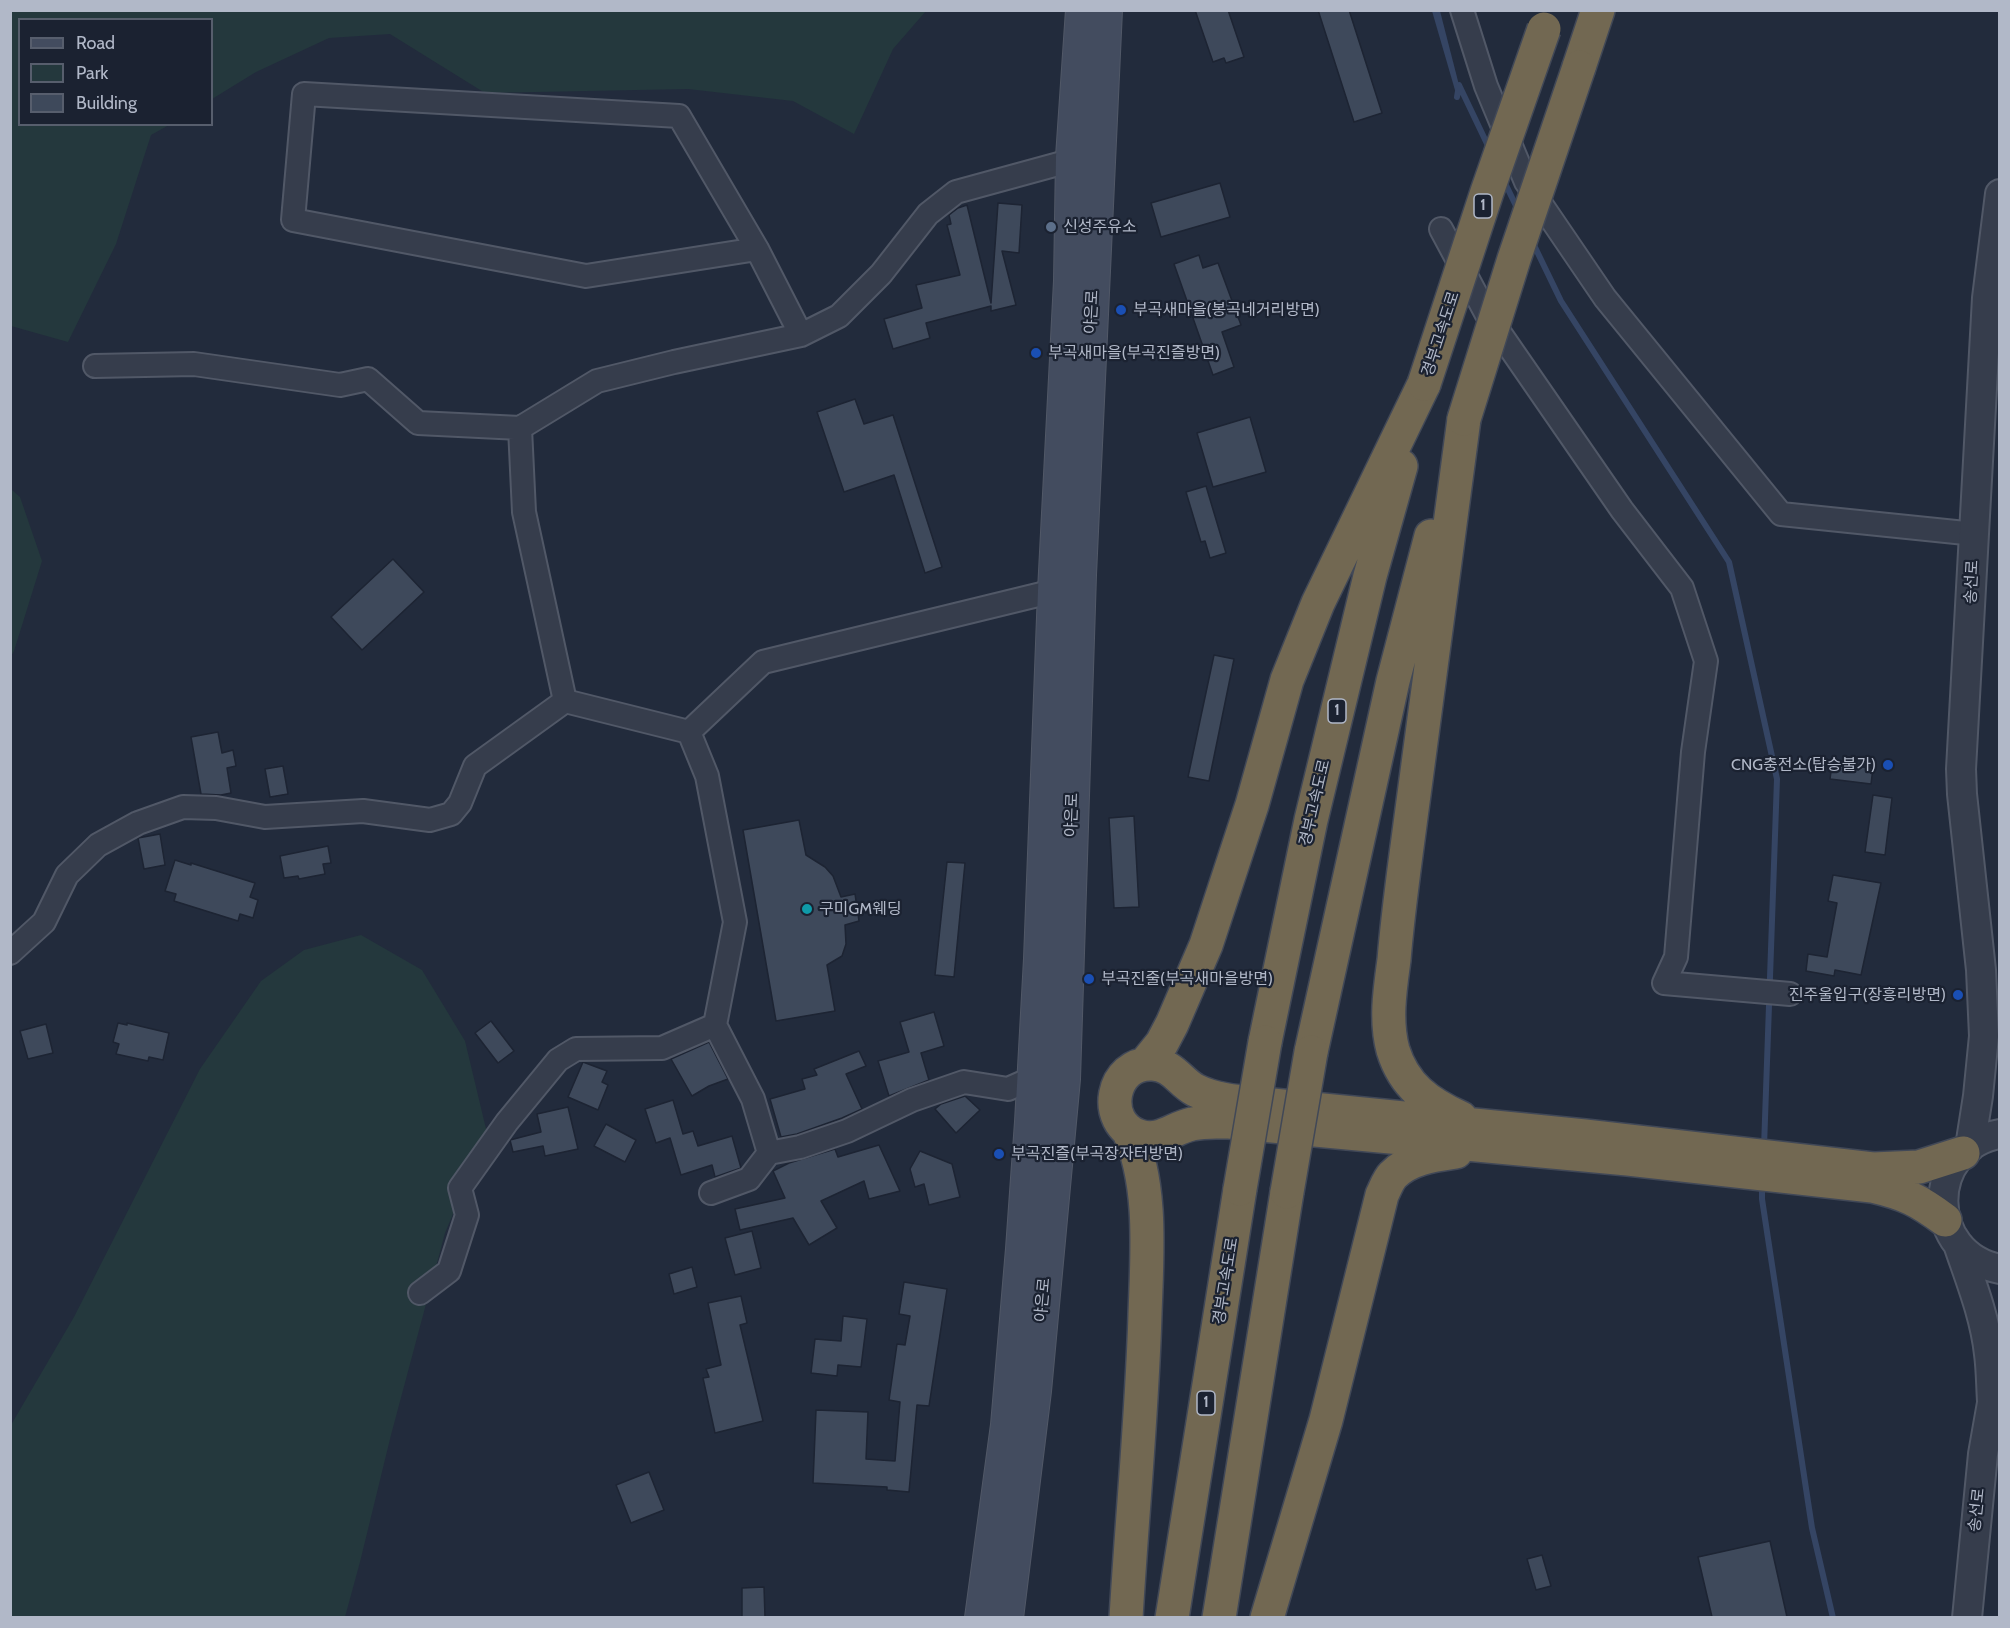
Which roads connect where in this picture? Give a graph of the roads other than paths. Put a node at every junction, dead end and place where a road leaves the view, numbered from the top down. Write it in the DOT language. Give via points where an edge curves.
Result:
graph roads {
  1 [pos="1082,10"];
  2 [pos="1106,10"];
  3 [pos="1462,10"];
  4 [pos="1598,10"];
  5 [pos="1547,20"];
  6 [pos="1086,157"];
  7 [pos="2000,194"];
  8 [pos="1441,229"];
  9 [pos="757,249"];
  10 [pos="801,335"];
  11 [pos="95,366"];
  12 [pos="1424,384"];
  13 [pos="1464,419"];
  14 [pos="520,428"];
  15 [pos="1975,534"];
  16 [pos="1054,591"];
  17 [pos="565,701"];
  18 [pos="689,732"];
  19 [pos="10,953"];
  20 [pos="1981,970"];
  21 [pos="1790,994"];
  22 [pos="715,1025"];
  23 [pos="2000,1058"];
  24 [pos="1145,1064"];
  25 [pos="1033,1078"];
  26 [pos="1128,1130"];
  27 [pos="2000,1134"];
  28 [pos="1487,1136"];
  29 [pos="1966,1150"];
  30 [pos="769,1153"];
  31 [pos="1806,1170"];
  32 [pos="711,1192"];
  33 [pos="1952,1234"];
  34 [pos="2000,1269"];
  35 [pos="420,1293"];
  36 [pos="1996,1390"];
  37 [pos="981,1617"];
  38 [pos="1007,1617"];
  39 [pos="1126,1617"];
  40 [pos="1172,1617"];
  41 [pos="1219,1617"];
  42 [pos="1267,1617"];
  43 [pos="1967,1617"];
  1 -- 6 [label="main road, 야은로"];
  2 -- 6 [label="main road, 야은로"];
  3 -- 15 [label="street" via="1486,86 1526,182 1605,298 1781,514"];
  4 -- 13 [label="highway, bridge"];
  5 -- 12 [label="highway, 경부고속도로 / 1, bridge"];
  6 -- 10 [label="street" via="956,192 928,214 881,274 838,316"];
  6 -- 16 [label="main road, 야은로" via="1070,280"];
  6 -- 38 [label="main road, 야은로" via="1080,575 1064,1078 1035,1391"];
  7 -- 15 [label="street, 송선로" via="1987,298"];
  8 -- 21 [label="street" via="1486,313 1622,510 1682,588 1706,661 1693,752 1676,957 1664,983"];
  9 -- 9 [label="street" via="679,116 304,94 293,219 586,276"];
  9 -- 10 [label="street"];
  10 -- 14 [label="street" via="597,381"];
  11 -- 14 [label="street" via="194,364 340,386 368,379 418,423"];
  12 -- 24 [label="highway" via="1318,603 1287,680 1252,805 1206,945 1167,1034"];
  12 -- 40 [label="highway, 경부고속도로 / 1, bridge" via="1370,576 1311,820 1265,1042"];
  13 -- 28 [label="highway" via="1400,900 1389,1027 1393,1050 1410,1084"];
  13 -- 41 [label="highway, bridge" via="1393,681 1311,1052"];
  14 -- 17 [label="street" via="524,512"];
  15 -- 20 [label="street, 송선로" via="1961,769"];
  16 -- 18 [label="street" via="763,663"];
  16 -- 25 [label="main road, 야은로"];
  17 -- 18 [label="street"];
  17 -- 19 [label="street" via="475,766 452,814 430,820 363,811 265,817 216,808 183,807 138,823 98,845 67,875 44,922"];
  18 -- 22 [label="street" via="707,776 735,922"];
  20 -- 23 [label="street"];
  20 -- 29 [label="street" via="1983,1056"];
  22 -- 30 [label="street" via="753,1099"];
  22 -- 35 [label="street" via="662,1048 576,1049 558,1060 460,1188 467,1215 449,1272"];
  24 -- 26 [label="highway" via="1126,1074 1115,1093 1117,1114"];
  24 -- 28 [label="highway" via="1167,1067 1194,1089 1229,1100"];
  25 -- 30 [label="street" via="1008,1089 964,1082 912,1100 847,1131"];
  25 -- 37 [label="main road, 야은로" via="1007,1425"];
  26 -- 28 [label="highway" via="1141,1137 1156,1138 1191,1124 1228,1122"];
  26 -- 39 [label="highway" via="1141,1165 1147,1265 1143,1398"];
  27 -- 29 [label="street"];
  28 -- 31 [label="highway"];
  28 -- 42 [label="highway" via="1457,1151 1402,1167 1392,1176 1382,1196 1326,1420"];
  29 -- 31 [label="highway" via="1919,1167"];
  29 -- 33 [label="street, 송선로" via="1945,1184 1942,1202"];
  30 -- 32 [label="street" via="748,1179"];
  31 -- 33 [label="highway" via="1898,1192 1922,1203"];
  33 -- 34 [label="street" via="1976,1261"];
  33 -- 36 [label="street, 송선로" via="1978,1302"];
  36 -- 43 [label="street, 송선로" via="1983,1454"];
}
